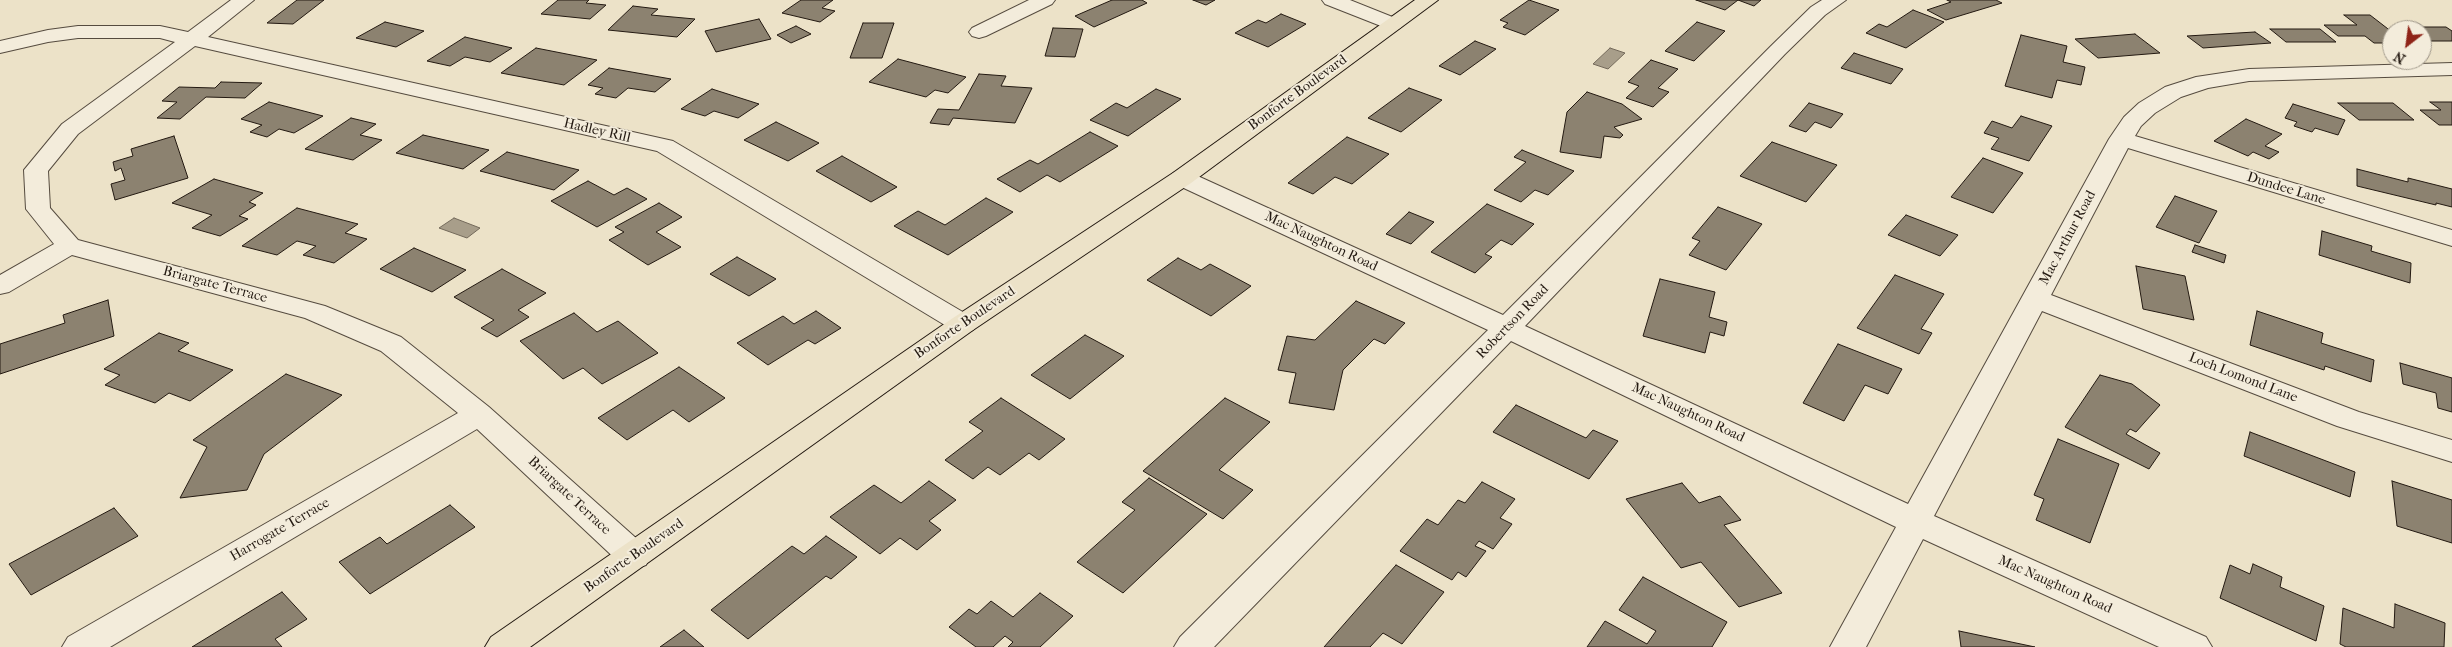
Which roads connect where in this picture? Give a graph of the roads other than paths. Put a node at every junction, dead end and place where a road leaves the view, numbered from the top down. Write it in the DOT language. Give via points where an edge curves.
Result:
graph roads {
  1 [pos="244,0"];
  2 [pos="1045,0"];
  3 [pos="1332,0"];
  4 [pos="1428,0"];
  5 [pos="1836,0"];
  6 [pos="1393,24"];
  7 [pos="979,32"];
  8 [pos="191,40"];
  9 [pos="0,47"];
  10 [pos="2452,69"];
  11 [pos="2121,139"];
  12 [pos="1182,178"];
  13 [pos="2452,238"];
  14 [pos="69,246"];
  15 [pos="0,286"];
  16 [pos="2036,298"];
  17 [pos="964,324"];
  18 [pos="1507,328"];
  19 [pos="480,414"];
  20 [pos="2452,450"];
  21 [pos="1916,522"];
  22 [pos="634,556"];
  23 [pos="80,647"];
  24 [pos="503,647"];
  25 [pos="1192,647"];
  26 [pos="1848,647"];
  27 [pos="2194,647"];
  1 -- 8 [label="street"];
  2 -- 7 [label="street"];
  3 -- 6 [label="street"];
  4 -- 6 [label="main road, Bonforte Boulevard"];
  5 -- 18 [label="street, Robertson Road" via="1818,12 1778,50"];
  6 -- 12 [label="main road, Bonforte Boulevard"];
  8 -- 9 [label="street, Hadley Rill" via="160,32 78,32"];
  8 -- 14 [label="street" via="70,129 36,170 38,209"];
  8 -- 17 [label="street, Hadley Rill" via="665,146"];
  10 -- 11 [label="street, Mac Arthur Road" via="2249,75 2204,82 2158,99 2132,122"];
  11 -- 13 [label="street, Dundee Lane"];
  11 -- 16 [label="street, Mac Arthur Road"];
  12 -- 17 [label="main road, Bonforte Boulevard"];
  12 -- 18 [label="street, Mac Naughton Road"];
  14 -- 15 [label="street"];
  14 -- 19 [label="street, Briargate Terrace" via="315,312 391,344"];
  16 -- 20 [label="street, Loch Lomond Lane" via="2348,419"];
  16 -- 21 [label="street, Mac Arthur Road"];
  17 -- 22 [label="main road, Bonforte Boulevard"];
  18 -- 21 [label="street, Mac Naughton Road"];
  18 -- 25 [label="street, Robertson Road"];
  19 -- 22 [label="street, Briargate Terrace"];
  19 -- 23 [label="street, Harrogate Terrace"];
  21 -- 26 [label="street, Mac Arthur Road"];
  21 -- 27 [label="street, Mac Naughton Road"];
  22 -- 24 [label="main road, Bonforte Boulevard"];
}
